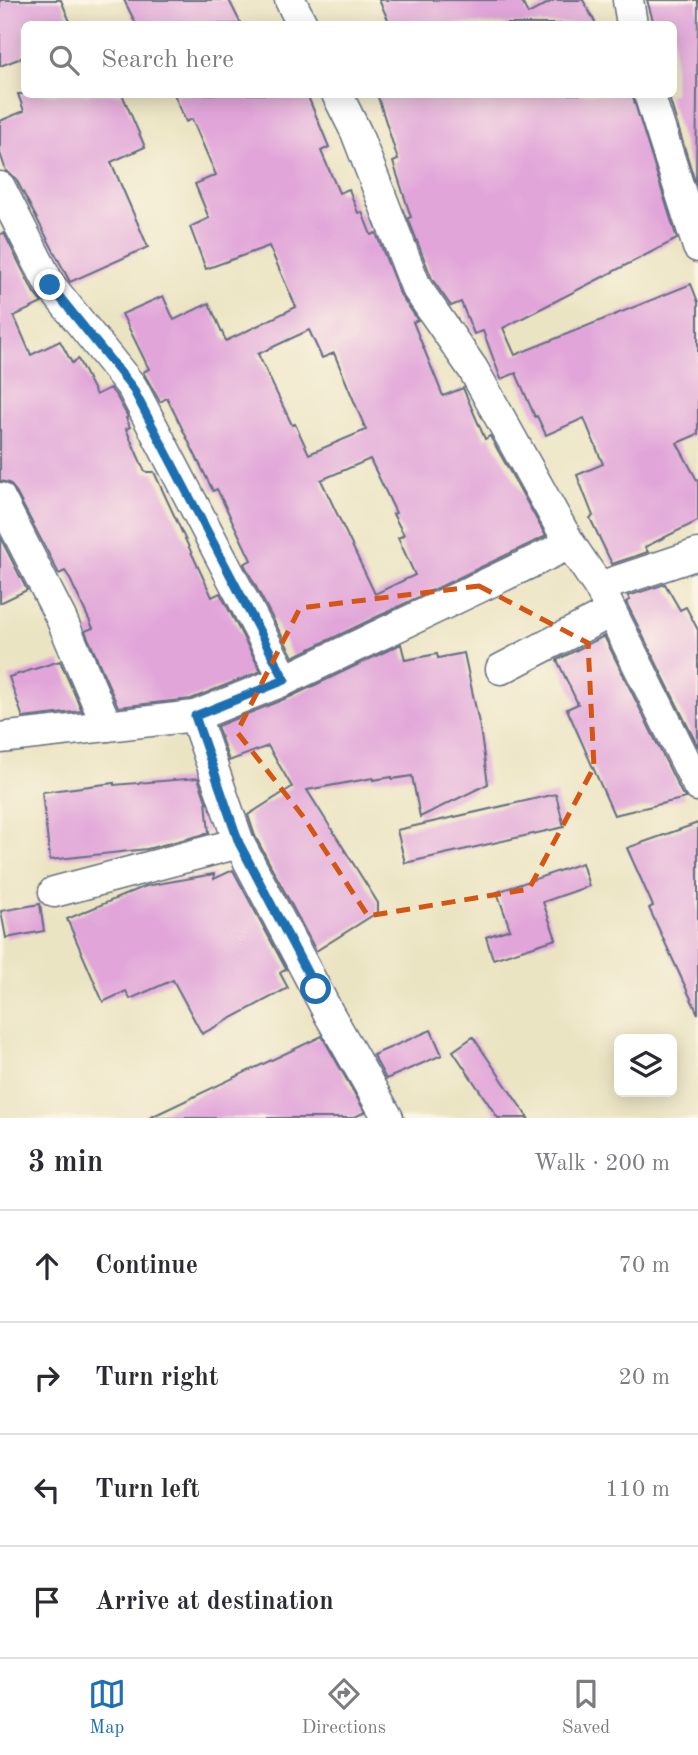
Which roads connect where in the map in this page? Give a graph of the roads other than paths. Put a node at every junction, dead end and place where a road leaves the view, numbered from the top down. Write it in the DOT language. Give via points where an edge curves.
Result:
graph roads {
  1 [pos="289,0"];
  2 [pos="628,0"];
  3 [pos="300,21"];
  4 [pos="632,21"];
  5 [pos="339,98"];
  6 [pos="650,98"];
  7 [pos="0,187"];
  8 [pos="698,247"];
  9 [pos="0,498"];
  10 [pos="570,544"];
  11 [pos="698,554"];
  12 [pos="605,599"];
  13 [pos="501,668"];
  14 [pos="285,680"];
  15 [pos="195,716"];
  16 [pos="107,726"];
  17 [pos="0,738"];
  18 [pos="698,786"];
  19 [pos="239,843"];
  20 [pos="54,892"];
  21 [pos="388,1118"];
  1 -- 3 [label="street"];
  2 -- 4 [label="street"];
  5 -- 10 [label="street" via="416,287 474,369"];
  6 -- 8 [label="street"];
  7 -- 14 [label="street" via="50,285 132,387"];
  9 -- 16 [label="street" via="61,618"];
  10 -- 12 [label="street"];
  10 -- 14 [label="street"];
  11 -- 12 [label="street"];
  12 -- 13 [label="street"];
  12 -- 18 [label="street"];
  14 -- 15 [label="street"];
  15 -- 16 [label="street"];
  15 -- 19 [label="street"];
  16 -- 17 [label="street"];
  19 -- 20 [label="street"];
  19 -- 21 [label="street"];
}
